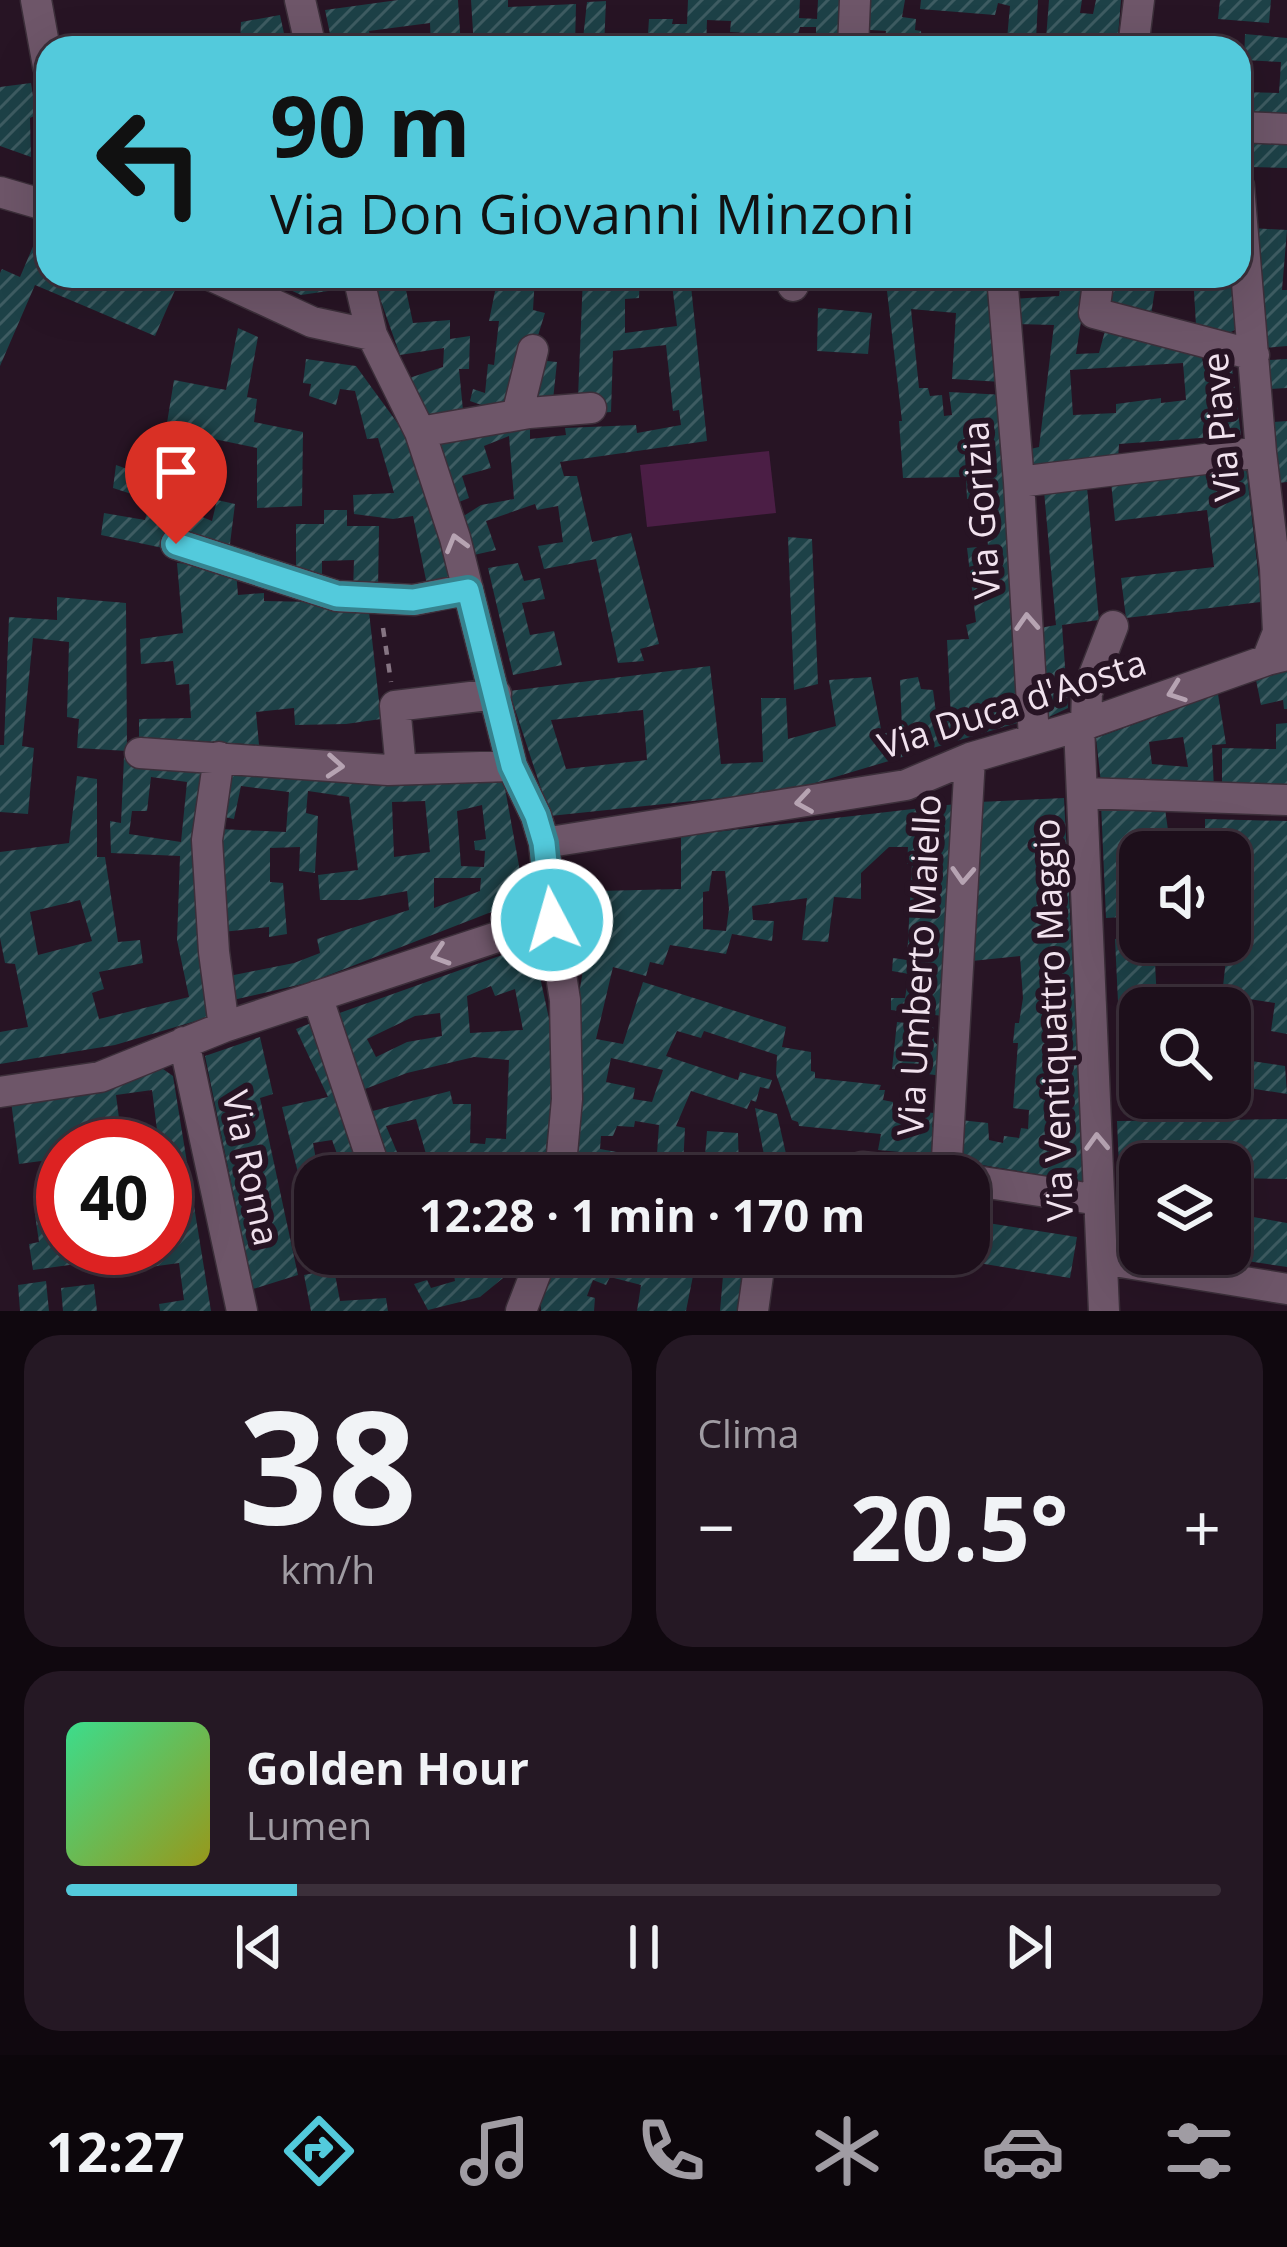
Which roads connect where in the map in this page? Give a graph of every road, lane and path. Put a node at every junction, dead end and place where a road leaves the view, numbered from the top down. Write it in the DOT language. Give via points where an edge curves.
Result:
graph roads {
  1 [pos="36,0"];
  2 [pos="300,0"];
  3 [pos="855,0"];
  4 [pos="1139,0"];
  5 [pos="43,36"];
  6 [pos="308,36"];
  7 [pos="854,36"];
  8 [pos="1134,36"];
  9 [pos="1251,128"];
  10 [pos="1287,130"];
  11 [pos="0,192"];
  12 [pos="36,202"];
  13 [pos="238,288"];
  14 [pos="361,288"];
  15 [pos="1003,288"];
  16 [pos="1097,288"];
  17 [pos="1248,288"];
  18 [pos="372,335"];
  19 [pos="533,350"];
  20 [pos="1254,355"];
  21 [pos="591,407"];
  22 [pos="518,415"];
  23 [pos="420,432"];
  24 [pos="1261,452"];
  25 [pos="1019,482"];
  26 [pos="1276,493"];
  27 [pos="176,544"];
  28 [pos="468,590"];
  29 [pos="382,623"];
  30 [pos="1112,626"];
  31 [pos="1277,657"];
  32 [pos="496,694"];
  33 [pos="395,706"];
  34 [pos="1082,725"];
  35 [pos="1034,739"];
  36 [pos="140,753"];
  37 [pos="218,757"];
  38 [pos="970,758"];
  39 [pos="512,766"];
  40 [pos="401,769"];
  41 [pos="1083,793"];
  42 [pos="1287,800"];
  43 [pos="540,830"];
  44 [pos="550,904"];
  45 [pos="317,996"];
  46 [pos="224,1027"];
  47 [pos="184,1042"];
  48 [pos="0,1092"];
  49 [pos="370,1155"];
  50 [pos="562,1155"];
  51 [pos="947,1155"];
  52 [pos="990,1183"];
  53 [pos="1099,1200"];
  54 [pos="1102,1258"];
  55 [pos="534,1275"];
  56 [pos="758,1275"];
  57 [pos="1287,1288"];
  58 [pos="242,1311"];
  59 [pos="520,1311"];
  60 [pos="753,1311"];
  61 [pos="1104,1311"];
  1 -- 5 [label="street"];
  2 -- 6 [label="street"];
  3 -- 7 [label="street"];
  4 -- 8 [label="street"];
  9 -- 10 [label="street"];
  11 -- 12 [label="street"];
  13 -- 18 [label="street" via="312,322"];
  14 -- 18 [label="street"];
  15 -- 25 [label="street, Via Gorizia"];
  16 -- 20 [label="street" via="1094,313"];
  17 -- 20 [label="street, Via Piave"];
  18 -- 23 [label="street"];
  19 -- 22 [label="street"];
  20 -- 24 [label="street, Via Piave"];
  21 -- 22 [label="street"];
  22 -- 23 [label="street"];
  28 -- 23 [label="street, one-way"];
  24 -- 25 [label="street"];
  24 -- 26 [label="street, Via Piave"];
  35 -- 25 [label="street, Via Gorizia, one-way"];
  26 -- 31 [label="street, Via Piave"];
  27 -- 28 [label="street" via="337,596 413,600"];
  28 -- 32 [label="street"];
  29 -- 33 [label="path"];
  30 -- 34 [label="street, Via Ventiquattro Maggio"];
  31 -- 34 [label="street, Via Duca d'Aosta, one-way"];
  32 -- 33 [label="street"];
  32 -- 39 [label="street"];
  33 -- 40 [label="street"];
  34 -- 35 [label="street, Via Duca d'Aosta"];
  34 -- 41 [label="street, Via Ventiquattro Maggio"];
  35 -- 38 [label="street, Via Duca d'Aosta"];
  36 -- 37 [label="street"];
  37 -- 40 [label="street, one-way"];
  37 -- 46 [label="street" via="207,841"];
  38 -- 43 [label="street, Via Duca d'Aosta, one-way" via="906,785"];
  38 -- 51 [label="street, Via Umberto Maiello, one-way"];
  39 -- 40 [label="street"];
  39 -- 43 [label="street"];
  41 -- 42 [label="street"];
  53 -- 41 [label="street, Via Ventiquattro Maggio, one-way"];
  43 -- 44 [label="street"];
  44 -- 45 [label="street, one-way"];
  44 -- 50 [label="street" via="565,1000"];
  45 -- 46 [label="street"];
  45 -- 49 [label="street"];
  46 -- 47 [label="street"];
  47 -- 48 [label="street" via="100,1077"];
  47 -- 58 [label="street, Via Roma"];
  52 -- 53 [label="street"];
  53 -- 54 [label="street, Via Ventiquattro Maggio"];
  54 -- 57 [label="street"];
  54 -- 61 [label="street, Via Ventiquattro Maggio"];
  55 -- 59 [label="street"];
  56 -- 60 [label="street"];
}
